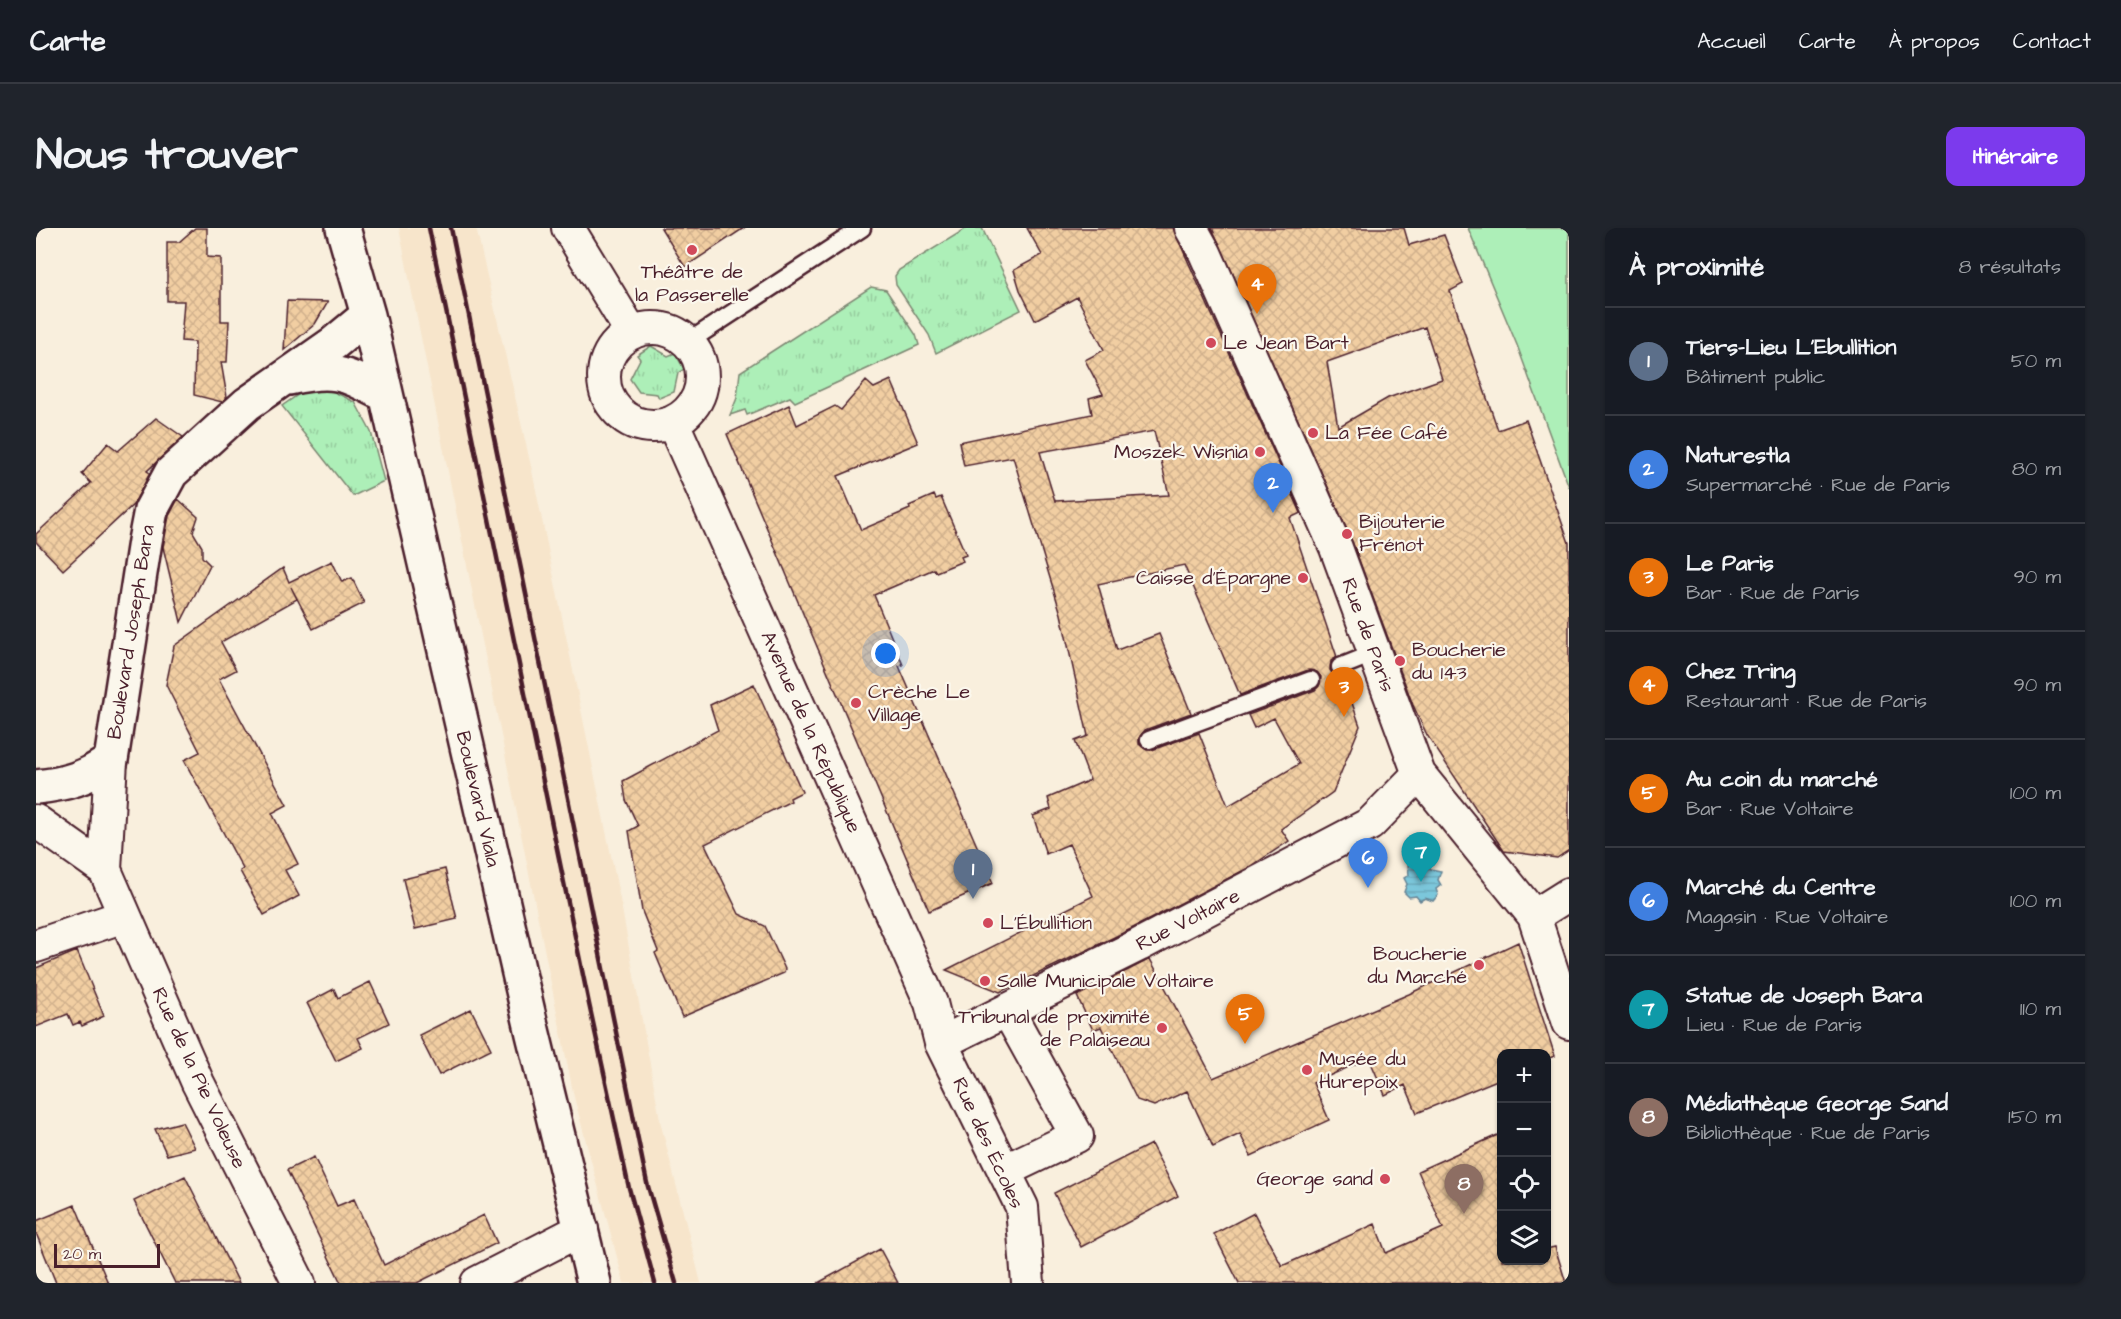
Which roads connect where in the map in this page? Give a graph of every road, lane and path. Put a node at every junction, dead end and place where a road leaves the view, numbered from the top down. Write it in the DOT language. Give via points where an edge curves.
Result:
graph roads {
  1 [pos="343,228"];
  2 [pos="568,228"];
  3 [pos="862,228"];
  4 [pos="1191,228"];
  5 [pos="368,315"];
  6 [pos="632,333"];
  7 [pos="688,342"];
  8 [pos="283,379"];
  9 [pos="386,395"];
  10 [pos="674,423"];
  11 [pos="1376,653"];
  12 [pos="1340,668"];
  13 [pos="1311,680"];
  14 [pos="1149,740"];
  15 [pos="111,760"];
  16 [pos="1419,774"];
  17 [pos="36,787"];
  18 [pos="36,821"];
  19 [pos="105,870"];
  20 [pos="1569,894"];
  21 [pos="124,916"];
  22 [pos="1534,916"];
  23 [pos="36,946"];
  24 [pos="1008,1011"];
  25 [pos="1569,1023"];
  26 [pos="941,1043"];
  27 [pos="1004,1171"];
  28 [pos="582,1229"];
  29 [pos="299,1283"];
  30 [pos="477,1283"];
  31 [pos="594,1283"];
  32 [pos="1028,1283"];
  1 -- 5 [label="street"];
  2 -- 6 [label="street"];
  3 -- 7 [label="lane"];
  4 -- 11 [label="street, Rue de Paris" via="1336,548"];
  5 -- 8 [label="street, Boulevard Joseph Bara"];
  5 -- 9 [label="street, Boulevard Viala"];
  6 -- 7 [label="street" via="655,328"];
  6 -- 10 [label="street" via="608,357 604,373 609,398 624,418 640,425"];
  7 -- 10 [label="street" via="696,352 703,379 694,405"];
  8 -- 9 [label="street, Boulevard Joseph Bara" via="319,371 349,376"];
  8 -- 15 [label="street, Boulevard Joseph Bara" via="247,404 171,473 151,510"];
  9 -- 28 [label="street, Boulevard Viala" via="533,1034"];
  10 -- 26 [label="street, Avenue de la République" via="931,1003"];
  11 -- 12 [label="lane"];
  11 -- 16 [label="street, Rue de Paris"];
  13 -- 14 [label="lane"];
  15 -- 17 [label="street" via="93,774 68,784"];
  15 -- 19 [label="street, Boulevard Joseph Bara"];
  16 -- 22 [label="street, Rue de Paris"];
  16 -- 24 [label="street, Rue Voltaire" via="1370,824"];
  18 -- 19 [label="street"];
  19 -- 21 [label="street, Rue de la Pie Voleuse"];
  20 -- 22 [label="street"];
  21 -- 23 [label="street"];
  21 -- 29 [label="street, Rue de la Pie Voleuse" via="198,1083"];
  22 -- 25 [label="street, Rue de Paris"];
  24 -- 26 [label="street, Rue Voltaire"];
  24 -- 27 [label="street" via="1077,1136"];
  26 -- 27 [label="street, Rue des Écoles"];
  27 -- 32 [label="street, Rue des Écoles" via="1022,1207"];
  28 -- 30 [label="street"];
  28 -- 31 [label="street, Boulevard Viala"];
}
